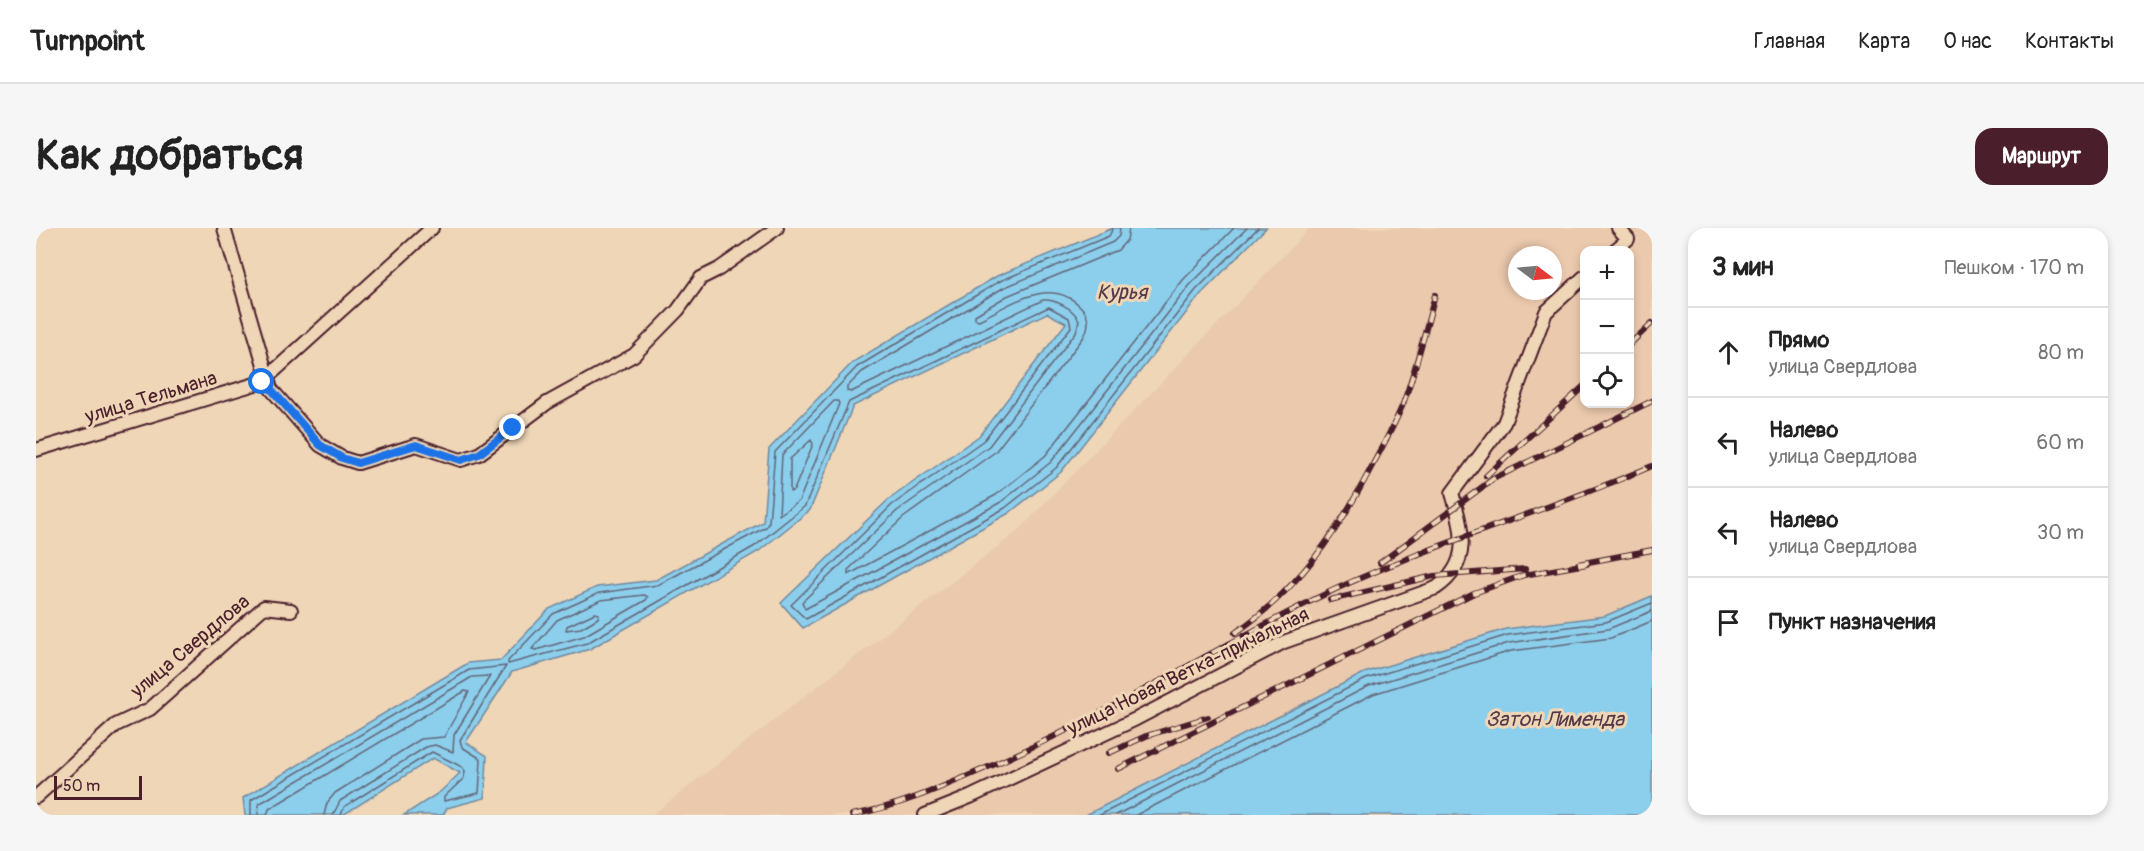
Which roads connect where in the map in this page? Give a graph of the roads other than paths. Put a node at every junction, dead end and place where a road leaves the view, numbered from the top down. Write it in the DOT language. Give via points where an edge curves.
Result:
graph roads {
  1 [pos="224,228"];
  2 [pos="432,228"];
  3 [pos="777,228"];
  4 [pos="1618,228"];
  5 [pos="1620,246"];
  6 [pos="1580,282"];
  7 [pos="268,374"];
  8 [pos="36,450"];
  9 [pos="291,610"];
  10 [pos="36,797"];
  11 [pos="925,815"];
  1 -- 7 [label="street"];
  2 -- 7 [label="street, улица Тельмана"];
  3 -- 7 [label="street" via="701,278 678,310 634,355 547,403 479,454 461,460 416,445 358,463 342,458 320,445 271,389"];
  4 -- 5 [label="street" via="1628,239"];
  6 -- 11 [label="street, улица Новая Ветка-причальная" via="1546,312 1504,423 1452,493 1460,523 1461,560 1445,582 1284,642 1136,719"];
  7 -- 8 [label="street, улица Тельмана" via="262,382 247,388"];
  9 -- 10 [label="street, улица Свердлова" via="264,607 150,709 116,725"];
}
